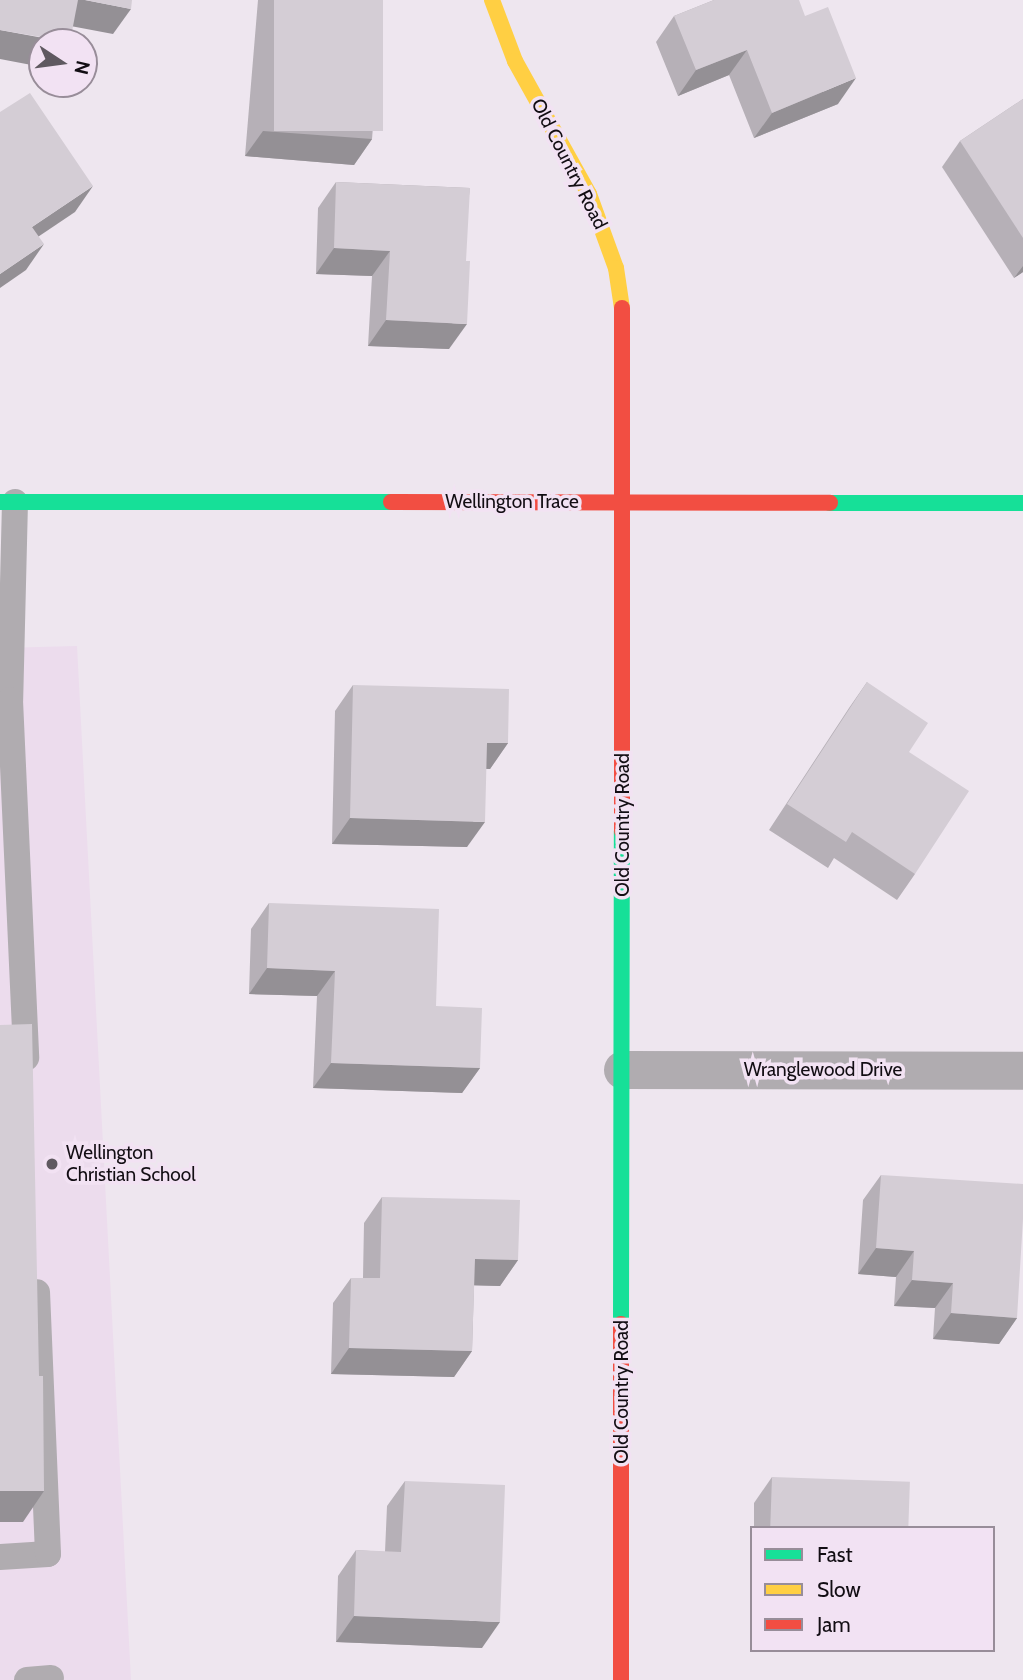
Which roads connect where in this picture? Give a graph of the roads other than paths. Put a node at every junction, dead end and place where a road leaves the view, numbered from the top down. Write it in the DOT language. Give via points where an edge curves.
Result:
graph roads {
  1 [pos="492,0"];
  2 [pos="7,502"];
  3 [pos="624,502"];
  4 [pos="1023,503"];
  5 [pos="5,701"];
  6 [pos="9,880"];
  7 [pos="623,1070"];
  8 [pos="1023,1071"];
  9 [pos="27,1088"];
  10 [pos="36,1266"];
  11 [pos="0,1557"];
  12 [pos="621,1680"];
  1 -- 3 [label="street, Old Country Road" via="515,61 589,194 616,268 622,306"];
  2 -- 3 [label="street, Wellington Trace"];
  2 -- 5 [label="lane"];
  3 -- 4 [label="street, Wellington Trace"];
  3 -- 7 [label="street, Old Country Road"];
  5 -- 6 [label="lane"];
  6 -- 9 [label="lane"];
  7 -- 8 [label="street, Wranglewood Drive"];
  7 -- 12 [label="street, Old Country Road"];
  10 -- 11 [label="lane" via="48,1554"];
}
